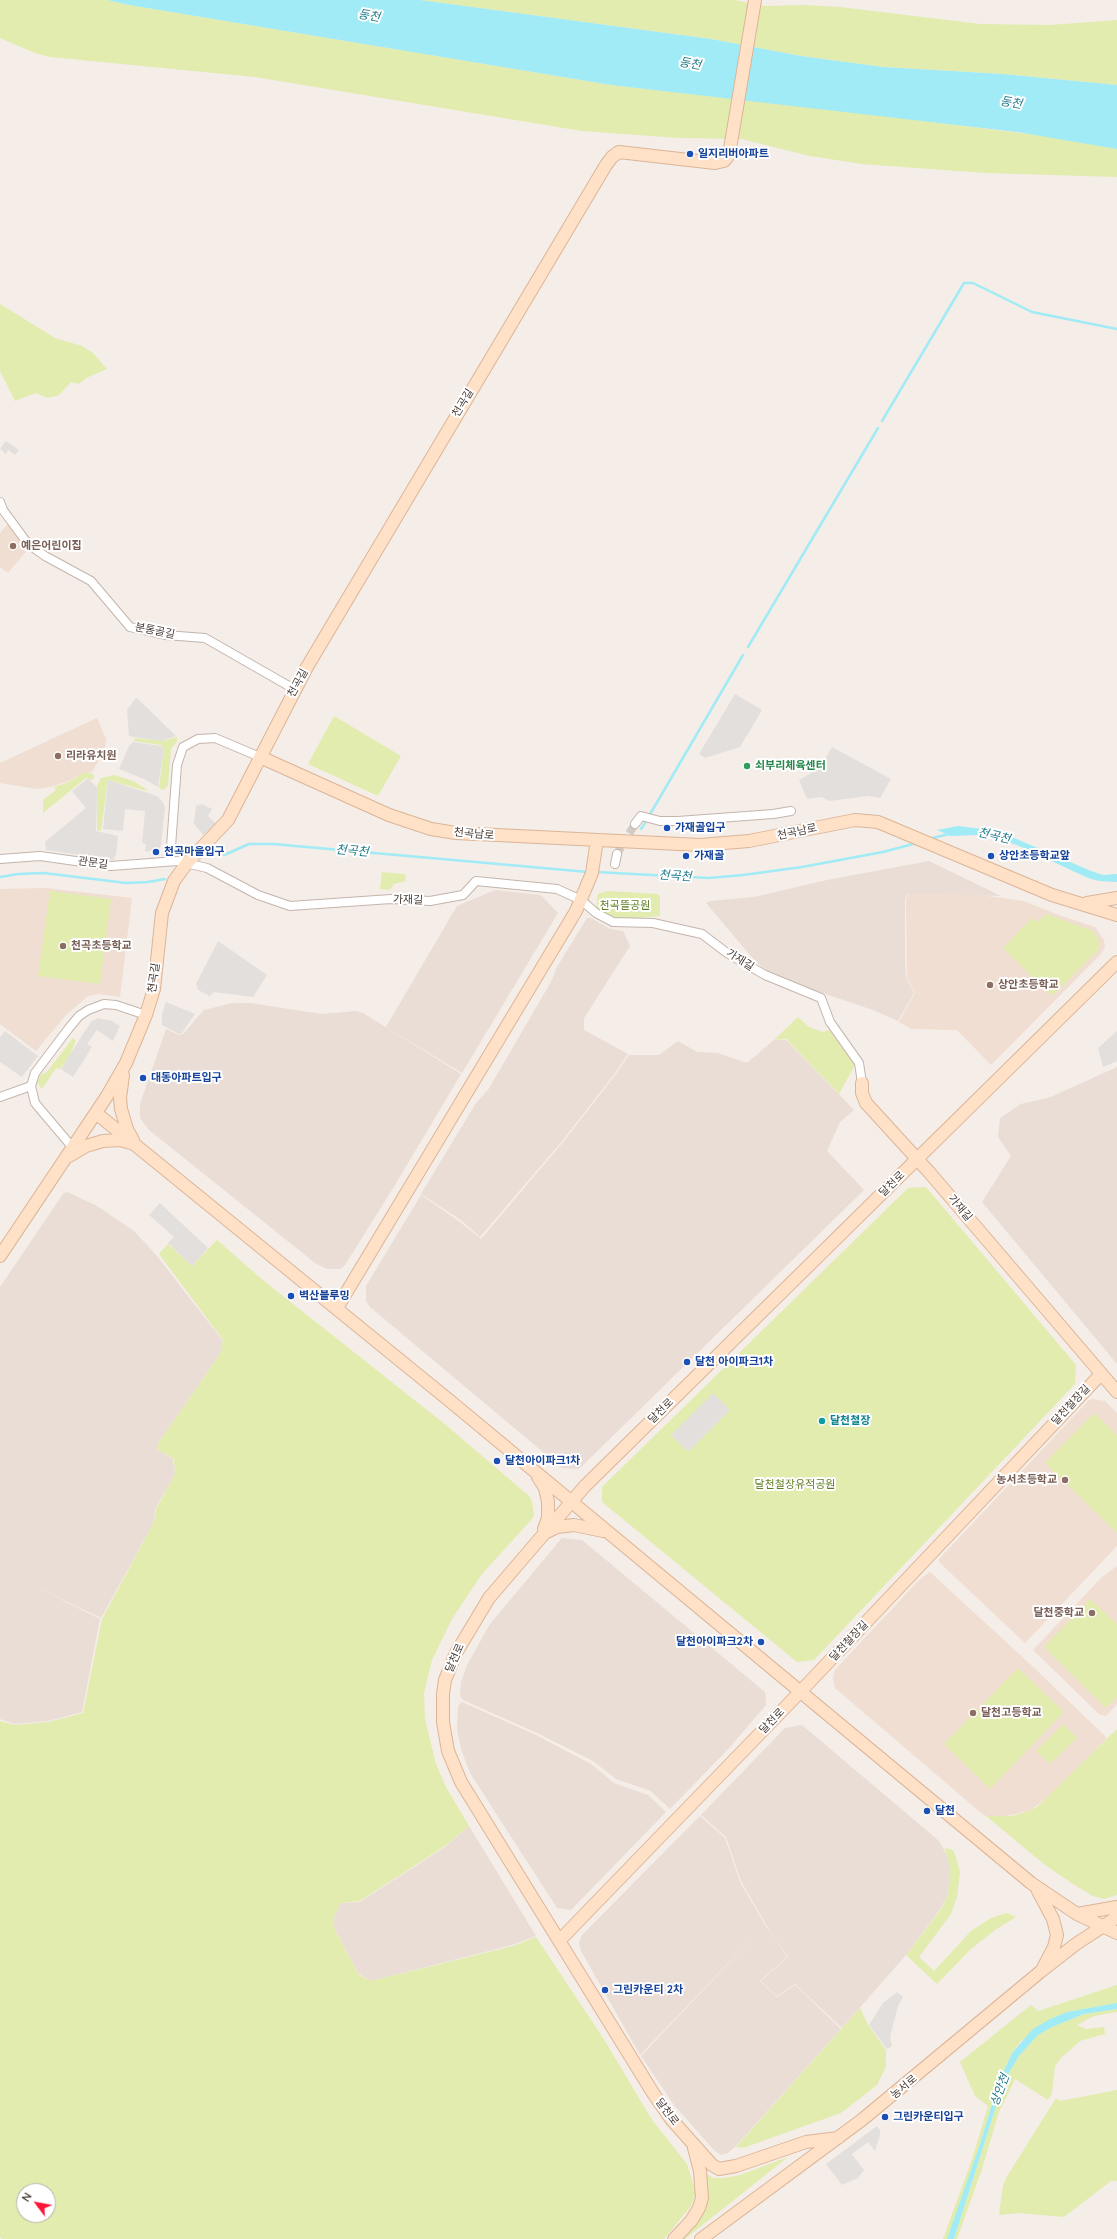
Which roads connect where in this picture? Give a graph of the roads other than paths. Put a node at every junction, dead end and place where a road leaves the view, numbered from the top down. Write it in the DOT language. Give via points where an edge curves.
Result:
graph roads {
  1 [pos="755,0"];
  2 [pos="1,508"];
  3 [pos="294,690"];
  4 [pos="260,757"];
  5 [pos="791,811"];
  6 [pos="635,824"];
  7 [pos="596,840"];
  8 [pos="617,854"];
  9 [pos="0,859"];
  10 [pos="170,860"];
  11 [pos="187,863"];
  12 [pos="615,864"];
  13 [pos="1117,898"];
  14 [pos="581,900"];
  15 [pos="1074,903"];
  16 [pos="1117,914"];
  17 [pos="1117,962"];
  18 [pos="146,1015"];
  19 [pos="126,1063"];
  20 [pos="862,1083"];
  21 [pos="31,1086"];
  22 [pos="0,1097"];
  23 [pos="96,1113"];
  24 [pos="136,1146"];
  25 [pos="72,1148"];
  26 [pos="918,1159"];
  27 [pos="63,1162"];
  28 [pos="0,1256"];
  29 [pos="336,1308"];
  30 [pos="1101,1374"];
  31 [pos="1117,1392"];
  32 [pos="532,1469"];
  33 [pos="571,1501"];
  34 [pos="541,1536"];
  35 [pos="613,1536"];
  36 [pos="801,1691"];
  37 [pos="1031,1883"];
  38 [pos="1117,1907"];
  39 [pos="1077,1914"];
  40 [pos="1117,1917"];
  41 [pos="1101,1926"];
  42 [pos="1117,1934"];
  43 [pos="559,1941"];
  44 [pos="1040,1972"];
  45 [pos="838,2138"];
  46 [pos="692,2143"];
  47 [pos="674,2239"];
  48 [pos="701,2239"];
  1 -- 3 [label="street, 천곡길" via="730,152 724,161 715,163 624,152 615,154 609,161 570,222"];
  2 -- 3 [label="street, 분통골길" via="28,544 91,581 130,627 165,635 205,638"];
  3 -- 4 [label="street, 천곡길"];
  4 -- 7 [label="street, 천곡남로" via="389,815 430,829 476,835"];
  4 -- 10 [label="street, 천곡남로" via="215,738 198,739 183,747 177,765"];
  4 -- 11 [label="street, 천곡길" via="228,820"];
  5 -- 6 [label="street" via="660,822 641,816"];
  7 -- 14 [label="street" via="595,859"];
  7 -- 15 [label="street, 천곡남로" via="730,843 855,820 878,822"];
  8 -- 12 [label="street"];
  9 -- 10 [label="street, 관문길" via="40,856 116,866"];
  10 -- 11 [label="street, 관문길"];
  11 -- 14 [label="street, 가재길" via="214,871 258,895 290,906 391,899 430,901 463,895 478,881 557,889"];
  11 -- 18 [label="street, 천곡길" via="174,881 162,913 154,989"];
  13 -- 15 [label="street"];
  14 -- 20 [label="street, 가재길" via="596,913 613,922 653,923 702,934 727,953 765,975 821,998 830,1022 859,1063"];
  14 -- 29 [label="street"];
  15 -- 16 [label="street"];
  17 -- 26 [label="street, 달천로"];
  18 -- 19 [label="street, 천곡길"];
  18 -- 21 [label="street" via="110,1005 96,1006 88,1010 79,1016 58,1042 35,1073"];
  19 -- 23 [label="street"];
  19 -- 24 [label="street" via="120,1098 127,1129"];
  20 -- 26 [label="street, 가재길" via="866,1103"];
  21 -- 22 [label="street"];
  21 -- 25 [label="street" via="35,1103"];
  23 -- 24 [label="street"];
  23 -- 25 [label="street"];
  24 -- 27 [label="street" via="120,1140 103,1141 82,1148"];
  24 -- 29 [label="street"];
  25 -- 27 [label="street"];
  26 -- 30 [label="street, 가재길"];
  26 -- 33 [label="street, 달천로"];
  27 -- 28 [label="street"];
  29 -- 32 [label="street"];
  30 -- 31 [label="street, 가재길"];
  30 -- 36 [label="street, 달천철장길"];
  32 -- 33 [label="street"];
  32 -- 34 [label="street" via="545,1488 548,1502 548,1518"];
  33 -- 34 [label="street, 달천로"];
  33 -- 35 [label="street"];
  34 -- 35 [label="street" via="557,1528 574,1525 597,1529"];
  34 -- 43 [label="street, 달천로" via="489,1598 464,1638 446,1680 442,1714 448,1751 461,1782"];
  35 -- 36 [label="street"];
  36 -- 37 [label="street"];
  36 -- 43 [label="street, 달천로"];
  37 -- 39 [label="street"];
  37 -- 44 [label="street" via="1049,1910 1057,1935 1054,1947"];
  38 -- 39 [label="street"];
  39 -- 41 [label="street"];
  40 -- 41 [label="street, 농서로"];
  41 -- 42 [label="street"];
  41 -- 44 [label="street, 농서로"];
  43 -- 46 [label="street, 달천로" via="653,2093"];
  44 -- 45 [label="street, 농서로" via="890,2098"];
  45 -- 46 [label="street, 달천로" via="806,2142 726,2169 712,2165"];
  45 -- 48 [label="street, 농서로"];
  46 -- 47 [label="street" via="703,2187 702,2198 691,2221"];
}
